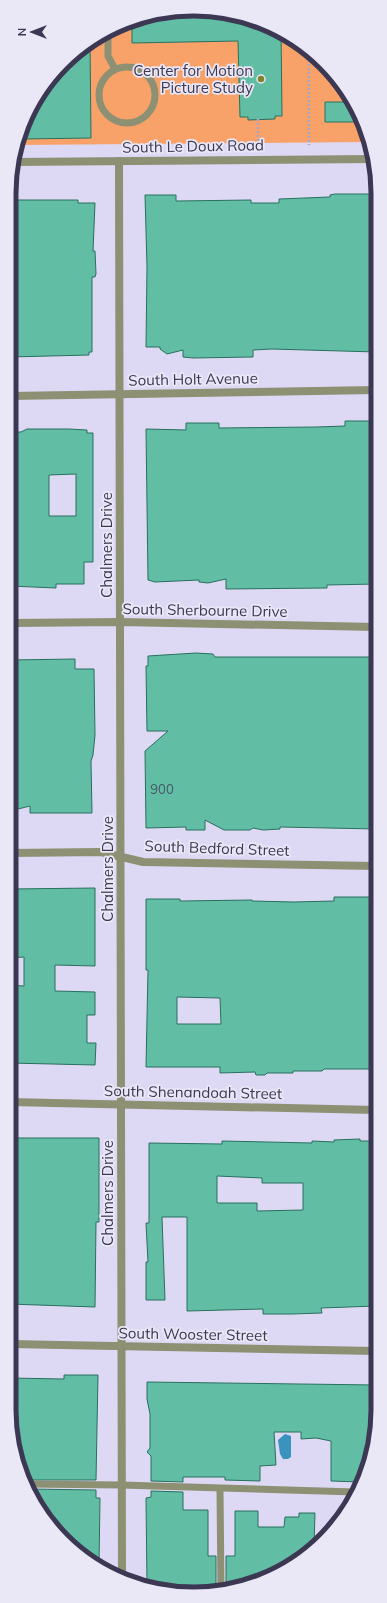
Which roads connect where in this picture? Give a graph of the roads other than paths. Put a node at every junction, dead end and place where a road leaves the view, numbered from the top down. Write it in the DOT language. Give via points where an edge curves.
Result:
graph roads {
  1 [pos="108,38"];
  2 [pos="115,69"];
  3 [pos="368,158"];
  4 [pos="119,161"];
  5 [pos="19,162"];
  6 [pos="371,390"];
  7 [pos="120,394"];
  8 [pos="16,396"];
  9 [pos="120,622"];
  10 [pos="16,623"];
  11 [pos="371,627"];
  12 [pos="16,852"];
  13 [pos="121,856"];
  14 [pos="371,866"];
  15 [pos="16,1102"];
  16 [pos="121,1105"];
  17 [pos="371,1110"];
  18 [pos="16,1344"];
  19 [pos="121,1346"];
  20 [pos="371,1351"];
  21 [pos="33,1484"];
  22 [pos="122,1485"];
  23 [pos="220,1490"];
  24 [pos="351,1492"];
  25 [pos="122,1572"];
  26 [pos="221,1585"];
  1 -- 2 [label="lane" via="108,56"];
  2 -- 2 [label="lane" via="104,78 100,86 101,105 105,113 121,123 139,121 152,109 156,90 153,81 139,68 129,66"];
  3 -- 4 [label="street, South Le Doux Road"];
  4 -- 5 [label="street, South Le Doux Road"];
  4 -- 7 [label="street, Chalmers Drive"];
  6 -- 7 [label="street, South Holt Avenue"];
  7 -- 8 [label="street, South Holt Avenue"];
  7 -- 9 [label="street, Chalmers Drive"];
  9 -- 10 [label="street, South Sherbourne Drive"];
  9 -- 11 [label="street, South Sherbourne Drive"];
  9 -- 13 [label="street, Chalmers Drive"];
  12 -- 13 [label="street, South Bedford Street" via="102,852"];
  13 -- 14 [label="street, South Bedford Street" via="143,862"];
  13 -- 16 [label="street, Chalmers Drive"];
  15 -- 16 [label="street, South Shenandoah Street"];
  16 -- 17 [label="street, South Shenandoah Street"];
  16 -- 19 [label="street, Chalmers Drive"];
  18 -- 19 [label="street, South Wooster Street"];
  19 -- 20 [label="street, South Wooster Street"];
  19 -- 22 [label="street, Chalmers Drive"];
  21 -- 22 [label="lane"];
  22 -- 23 [label="lane"];
  22 -- 25 [label="street, Chalmers Drive"];
  23 -- 24 [label="lane"];
  23 -- 26 [label="lane"];
}
